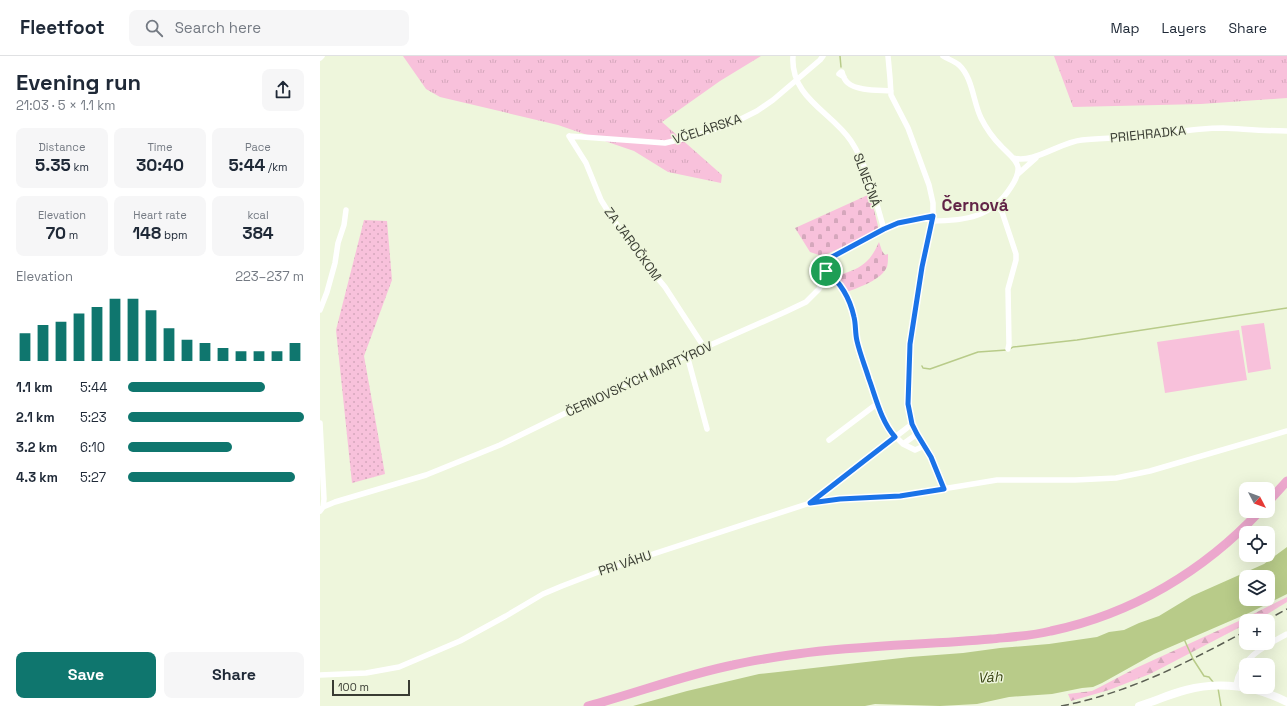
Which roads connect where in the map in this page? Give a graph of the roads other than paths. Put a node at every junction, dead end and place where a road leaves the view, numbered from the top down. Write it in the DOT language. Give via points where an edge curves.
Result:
graph roads {
  1 [pos="793,56"];
  2 [pos="822,56"];
  3 [pos="888,56"];
  4 [pos="943,56"];
  5 [pos="844,78"];
  6 [pos="798,80"];
  7 [pos="891,93"];
  8 [pos="1287,131"];
  9 [pos="569,136"];
  10 [pos="1043,153"];
  11 [pos="1013,158"];
  12 [pos="1018,174"];
  13 [pos="997,205"];
  14 [pos="346,210"];
  15 [pos="932,218"];
  16 [pos="884,229"];
  17 [pos="826,271"];
  18 [pos="320,310"];
  19 [pos="704,347"];
  20 [pos="1008,349"];
  21 [pos="687,355"];
  22 [pos="878,403"];
  23 [pos="320,423"];
  24 [pos="912,424"];
  25 [pos="706,429"];
  26 [pos="1287,431"];
  27 [pos="917,434"];
  28 [pos="895,437"];
  29 [pos="829,440"];
  30 [pos="903,444"];
  31 [pos="924,446"];
  32 [pos="1287,481"];
  33 [pos="944,489"];
  34 [pos="1275,494"];
  35 [pos="810,503"];
  36 [pos="321,509"];
  37 [pos="1253,518"];
  38 [pos="1287,634"];
  39 [pos="320,676"];
  40 [pos="1236,686"];
  41 [pos="1287,702"];
  42 [pos="588,706"];
  43 [pos="1139,706"];
  1 -- 6 [label="street, SLNEČNÁ"];
  2 -- 6 [label="street, VČELÁRSKA"];
  3 -- 7 [label="street"];
  4 -- 11 [label="street" via="959,66 966,75 976,109 1000,146"];
  5 -- 7 [label="street" via="853,86"];
  6 -- 9 [label="street, VČELÁRSKA" via="757,111 729,125 691,137 664,143"];
  6 -- 16 [label="street, SLNEČNÁ" via="807,98 842,128 851,141 868,175"];
  7 -- 15 [label="street" via="908,128 929,185 933,203"];
  8 -- 10 [label="street, PRIEHRADKA" via="1194,129 1081,140"];
  9 -- 19 [label="street, ZA JAROČKOM" via="586,163 601,200 631,246 665,287"];
  10 -- 11 [label="street, PRIEHRADKA" via="1020,160"];
  10 -- 12 [label="street"];
  11 -- 12 [label="street" via="1018,166"];
  12 -- 13 [label="street" via="1005,197"];
  13 -- 15 [label="street, ČERNOVSKÝCH MARTÝROV" via="968,218 946,221"];
  13 -- 20 [label="street" via="1002,212 1016,254 1008,289"];
  14 -- 18 [label="street" via="335,263"];
  15 -- 16 [label="street, ČERNOVSKÝCH MARTÝROV" via="898,223"];
  15 -- 24 [label="street" via="910,344 908,397"];
  16 -- 17 [label="street, ČERNOVSKÝCH MARTÝROV" via="832,257"];
  17 -- 19 [label="street, ČERNOVSKÝCH MARTÝROV" via="819,289 806,302"];
  17 -- 22 [label="street" via="835,278 850,305 862,358"];
  19 -- 21 [label="street, ČERNOVSKÝCH MARTÝROV"];
  21 -- 25 [label="street"];
  21 -- 36 [label="street, ČERNOVSKÝCH MARTÝROV" via="500,445 426,475 365,492"];
  22 -- 28 [label="street"];
  22 -- 29 [label="street"];
  23 -- 36 [label="street" via="324,499"];
  24 -- 27 [label="street"];
  24 -- 28 [label="street"];
  26 -- 33 [label="street, PRI VÁHU" via="1150,471 1116,478 998,480"];
  27 -- 30 [label="street"];
  27 -- 31 [label="street"];
  28 -- 30 [label="street"];
  28 -- 35 [label="street"];
  30 -- 31 [label="street" via="915,450"];
  31 -- 33 [label="street"];
  32 -- 34 [label="main road"];
  33 -- 35 [label="street, PRI VÁHU" via="900,496"];
  35 -- 39 [label="street, PRI VÁHU" via="562,586 460,641 399,667 366,673"];
  37 -- 42 [label="main road" via="1230,541 1184,575 1137,602 1091,621 1018,636 821,651 772,658 725,667"];
  38 -- 40 [label="street" via="1252,655 1240,672"];
  40 -- 41 [label="street" via="1260,691"];
  40 -- 43 [label="street" via="1185,690"];
}
